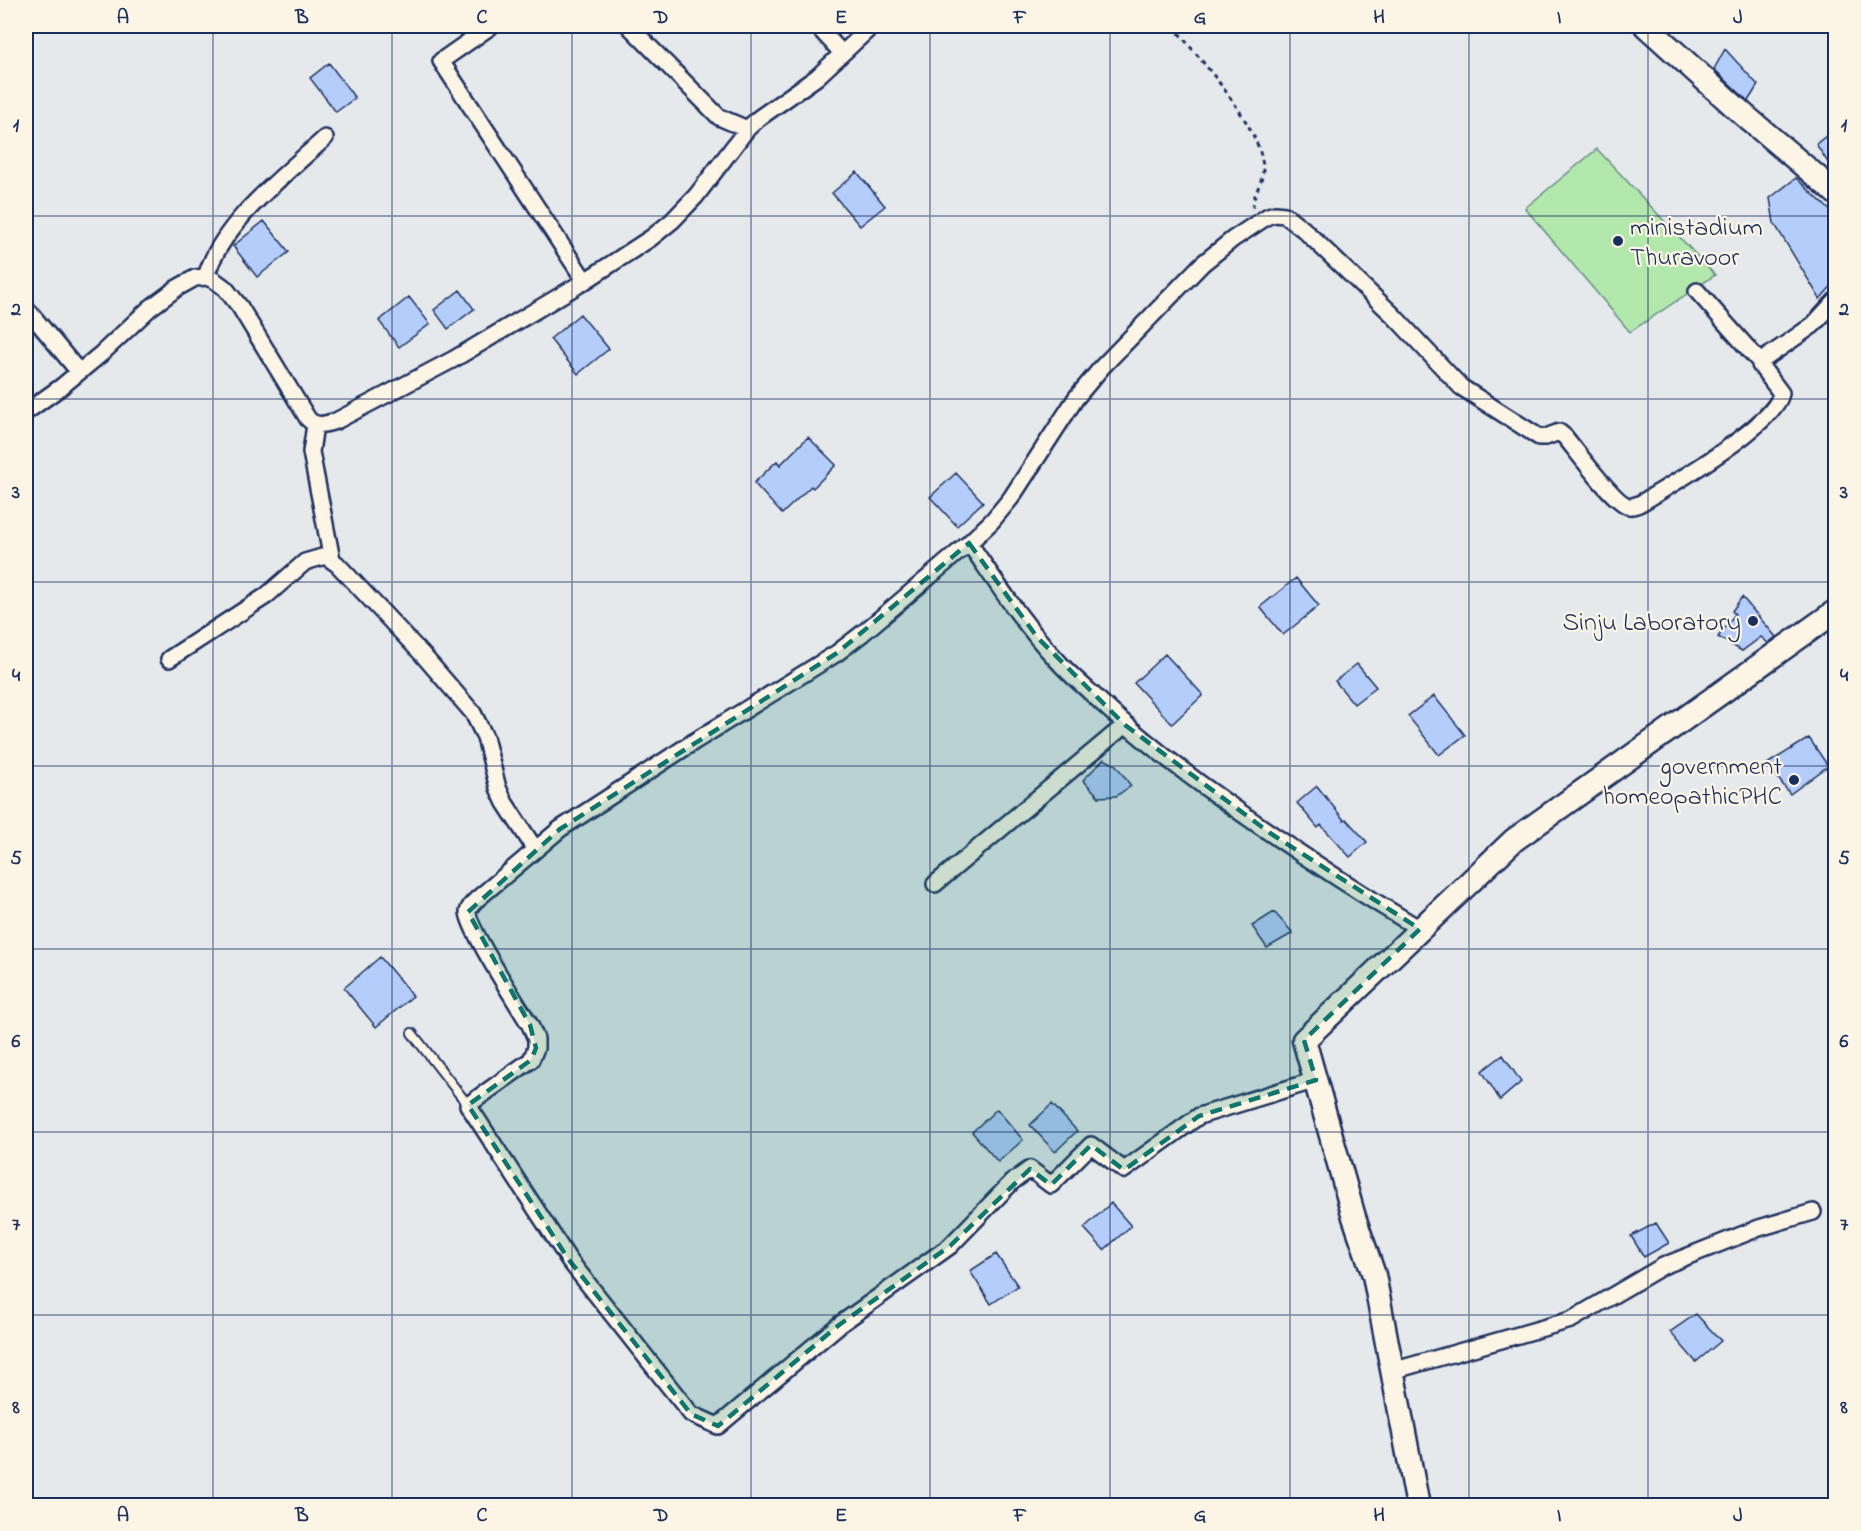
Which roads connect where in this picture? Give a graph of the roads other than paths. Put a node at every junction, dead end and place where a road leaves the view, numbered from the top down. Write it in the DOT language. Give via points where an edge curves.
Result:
graph roads {
  1 [pos="491,26"];
  2 [pos="629,26"];
  3 [pos="817,26"];
  4 [pos="872,26"];
  5 [pos="1646,26"];
  6 [pos="842,53"];
  7 [pos="747,129"];
  8 [pos="325,138"];
  9 [pos="1836,193"];
  10 [pos="206,277"];
  11 [pos="585,281"];
  12 [pos="1697,291"];
  13 [pos="1836,300"];
  14 [pos="26,308"];
  15 [pos="1760,362"];
  16 [pos="79,372"];
  17 [pos="26,412"];
  18 [pos="315,425"];
  19 [pos="969,543"];
  20 [pos="332,560"];
  21 [pos="1836,611"];
  22 [pos="169,659"];
  23 [pos="1125,725"];
  24 [pos="535,849"];
  25 [pos="935,884"];
  26 [pos="1420,929"];
  27 [pos="412,1033"];
  28 [pos="1316,1080"];
  29 [pos="468,1105"];
  30 [pos="1813,1212"];
  31 [pos="1392,1371"];
  32 [pos="1418,1506"];
  1 -- 11 [label="street" via="441,61"];
  2 -- 7 [label="street" via="719,117"];
  3 -- 6 [label="street"];
  4 -- 6 [label="street"];
  5 -- 9 [label="street"];
  6 -- 7 [label="street" via="817,77"];
  7 -- 11 [label="street" via="672,221"];
  8 -- 10 [label="street" via="239,220 218,249"];
  10 -- 16 [label="street" via="177,288"];
  10 -- 18 [label="street" via="225,288 240,307 303,413"];
  11 -- 18 [label="street" via="401,388 336,421"];
  12 -- 15 [label="street"];
  13 -- 15 [label="street" via="1813,325"];
  14 -- 16 [label="street"];
  15 -- 19 [label="street" via="1781,393 1773,408 1716,457 1647,500 1629,506 1608,490 1559,432 1539,437 1461,387 1332,255 1285,215 1275,214 1233,239 1202,264 1118,350 1076,398 1011,498"];
  16 -- 17 [label="street"];
  18 -- 20 [label="street" via="311,452"];
  19 -- 23 [label="street" via="1050,653"];
  19 -- 24 [label="street" via="837,652 560,829"];
  20 -- 22 [label="street" via="322,556 305,562 266,596"];
  20 -- 24 [label="street" via="476,717 498,788"];
  21 -- 26 [label="street" via="1514,840"];
  23 -- 25 [label="street"];
  23 -- 26 [label="street" via="1270,833"];
  24 -- 29 [label="street" via="471,905 468,912 478,937 530,1025 536,1048 531,1060"];
  26 -- 28 [label="street" via="1304,1041"];
  27 -- 29 [label="lane"];
  28 -- 29 [label="street" via="1198,1116 1124,1170 1091,1145 1051,1185 1030,1169 1012,1182 950,1246 839,1325 718,1426 691,1413 569,1260"];
  28 -- 31 [label="street" via="1374,1275"];
  30 -- 31 [label="street" via="1759,1228 1663,1266 1572,1320"];
  31 -- 32 [label="street"];
}
